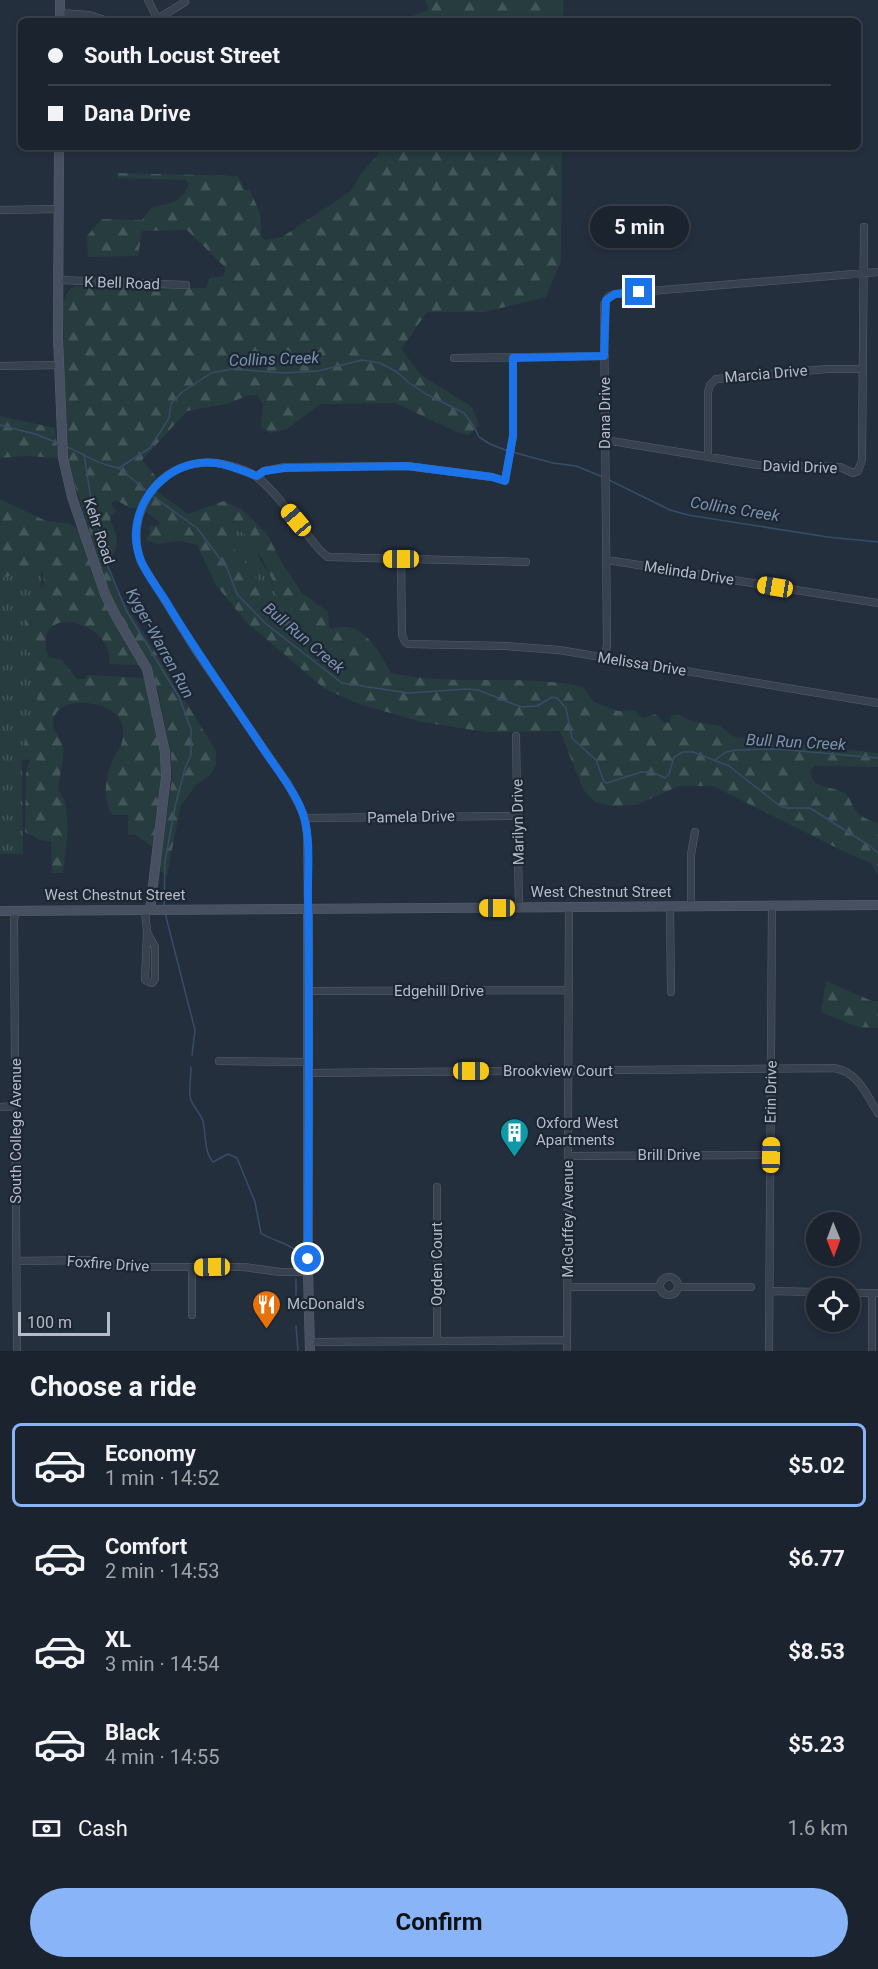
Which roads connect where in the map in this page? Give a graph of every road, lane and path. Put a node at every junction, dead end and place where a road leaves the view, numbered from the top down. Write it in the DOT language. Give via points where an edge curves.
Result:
graph roads {
  1 [pos="60,0"];
  2 [pos="148,0"];
  3 [pos="185,2"];
  4 [pos="60,17"];
  5 [pos="98,18"];
  6 [pos="155,18"];
  7 [pos="159,18"];
  8 [pos="59,150"];
  9 [pos="59,209"];
  10 [pos="0,210"];
  11 [pos="864,227"];
  12 [pos="864,273"];
  13 [pos="878,273"];
  14 [pos="58,280"];
  15 [pos="186,285"];
  16 [pos="604,356"];
  17 [pos="454,358"];
  18 [pos="513,358"];
  19 [pos="59,365"];
  20 [pos="0,366"];
  21 [pos="862,369"];
  22 [pos="605,440"];
  23 [pos="708,457"];
  24 [pos="257,476"];
  25 [pos="401,559"];
  26 [pos="607,560"];
  27 [pos="526,562"];
  28 [pos="878,603"];
  29 [pos="604,658"];
  30 [pos="878,703"];
  31 [pos="516,736"];
  32 [pos="518,816"];
  33 [pos="305,818"];
  34 [pos="695,832"];
  35 [pos="878,905"];
  36 [pos="670,906"];
  37 [pos="692,906"];
  38 [pos="772,906"];
  39 [pos="569,907"];
  40 [pos="519,908"];
  41 [pos="308,909"];
  42 [pos="156,910"];
  43 [pos="0,911"];
  44 [pos="16,911"];
  45 [pos="147,932"];
  46 [pos="569,990"];
  47 [pos="308,992"];
  48 [pos="671,992"];
  49 [pos="219,1061"];
  50 [pos="308,1062"];
  51 [pos="772,1069"];
  52 [pos="569,1071"];
  53 [pos="308,1073"];
  54 [pos="16,1106"];
  55 [pos="0,1107"];
  56 [pos="878,1113"];
  57 [pos="771,1155"];
  58 [pos="568,1156"];
  59 [pos="437,1187"];
  60 [pos="17,1262"];
  61 [pos="192,1267"];
  62 [pos="308,1272"];
  63 [pos="568,1287"];
  64 [pos="660,1287"];
  65 [pos="678,1287"];
  66 [pos="751,1287"];
  67 [pos="770,1291"];
  68 [pos="806,1292"];
  69 [pos="875,1293"];
  70 [pos="192,1315"];
  71 [pos="567,1340"];
  72 [pos="437,1341"];
  73 [pos="310,1347"];
  74 [pos="17,1351"];
  75 [pos="567,1351"];
  76 [pos="769,1351"];
  77 [pos="872,1351"];
  1 -- 4 [label="street"];
  2 -- 6 [label="street"];
  3 -- 7 [label="street"];
  4 -- 5 [label="street"];
  8 -- 9 [label="street, Kehr Road"];
  9 -- 10 [label="street"];
  9 -- 14 [label="street, Kehr Road"];
  11 -- 12 [label="street, David Drive"];
  12 -- 13 [label="street, Dana Drive"];
  12 -- 16 [label="street, Dana Drive" via="615,294 604,304"];
  12 -- 21 [label="street, David Drive"];
  14 -- 15 [label="street, K Bell Road"];
  14 -- 19 [label="street, Kehr Road"];
  16 -- 18 [label="street"];
  16 -- 22 [label="street, Dana Drive"];
  17 -- 18 [label="street"];
  18 -- 24 [label="street" via="511,451 503,482 492,477 407,466 285,468"];
  19 -- 20 [label="street"];
  19 -- 42 [label="street, Kehr Road" via="63,458 72,497 105,594 147,669 165,752"];
  21 -- 23 [label="street, Marcia Drive" via="716,380 708,392"];
  21 -- 23 [label="street, David Drive" via="861,460 855,473 840,467 758,465"];
  22 -- 23 [label="street, David Drive"];
  22 -- 26 [label="street, Dana Drive"];
  24 -- 25 [label="street" via="328,557"];
  24 -- 33 [label="street" via="226,465 201,463 174,471 147,497 139,515 136,538 141,562 152,581 288,784"];
  25 -- 27 [label="street"];
  25 -- 29 [label="street, Melissa Drive" via="405,642 552,649"];
  26 -- 28 [label="street, Melinda Drive"];
  26 -- 29 [label="street, Dana Drive"];
  29 -- 30 [label="street, Melissa Drive"];
  31 -- 32 [label="street, Marilyn Drive"];
  32 -- 33 [label="street, Pamela Drive"];
  32 -- 40 [label="street, Marilyn Drive"];
  33 -- 41 [label="street"];
  34 -- 37 [label="street" via="691,855"];
  35 -- 38 [label="street, West Chestnut Street"];
  36 -- 37 [label="street, West Chestnut Street"];
  36 -- 39 [label="street, West Chestnut Street"];
  36 -- 48 [label="street"];
  37 -- 38 [label="street, West Chestnut Street"];
  38 -- 51 [label="street, Erin Drive"];
  39 -- 40 [label="street, West Chestnut Street"];
  39 -- 46 [label="street, McGuffey Avenue"];
  40 -- 41 [label="street, West Chestnut Street"];
  41 -- 42 [label="street, West Chestnut Street"];
  41 -- 47 [label="street"];
  42 -- 44 [label="street, West Chestnut Street"];
  42 -- 45 [label="street"];
  43 -- 44 [label="street, West Chestnut Street"];
  44 -- 54 [label="street, South College Avenue"];
  45 -- 45 [label="street" via="146,980 152,983 155,947"];
  46 -- 47 [label="street, Edgehill Drive"];
  46 -- 52 [label="street, McGuffey Avenue"];
  47 -- 50 [label="street"];
  49 -- 50 [label="street"];
  50 -- 53 [label="street"];
  51 -- 52 [label="street, Brookview Court"];
  51 -- 56 [label="street, Brookview Court" via="843,1070 856,1078"];
  51 -- 57 [label="street, Erin Drive"];
  52 -- 53 [label="street, Brookview Court"];
  52 -- 58 [label="street, McGuffey Avenue"];
  53 -- 62 [label="street"];
  54 -- 55 [label="street"];
  54 -- 60 [label="street, South College Avenue"];
  57 -- 58 [label="street, Brill Drive"];
  57 -- 67 [label="street, Erin Drive"];
  58 -- 63 [label="street, McGuffey Avenue"];
  59 -- 72 [label="street, Ogden Court"];
  60 -- 61 [label="street, Foxfire Drive" via="92,1260 121,1267"];
  60 -- 74 [label="street, South College Avenue"];
  61 -- 62 [label="street, Foxfire Drive"];
  61 -- 70 [label="street"];
  62 -- 73 [label="street"];
  63 -- 64 [label="street"];
  63 -- 71 [label="street, McGuffey Avenue"];
  64 -- 65 [label="street" via="670,1296"];
  64 -- 65 [label="street" via="670,1277"];
  65 -- 66 [label="street"];
  67 -- 68 [label="street"];
  67 -- 76 [label="street, Erin Drive"];
  69 -- 77 [label="street"];
  71 -- 72 [label="street"];
  71 -- 75 [label="street, McGuffey Avenue"];
  72 -- 73 [label="street"];
}
